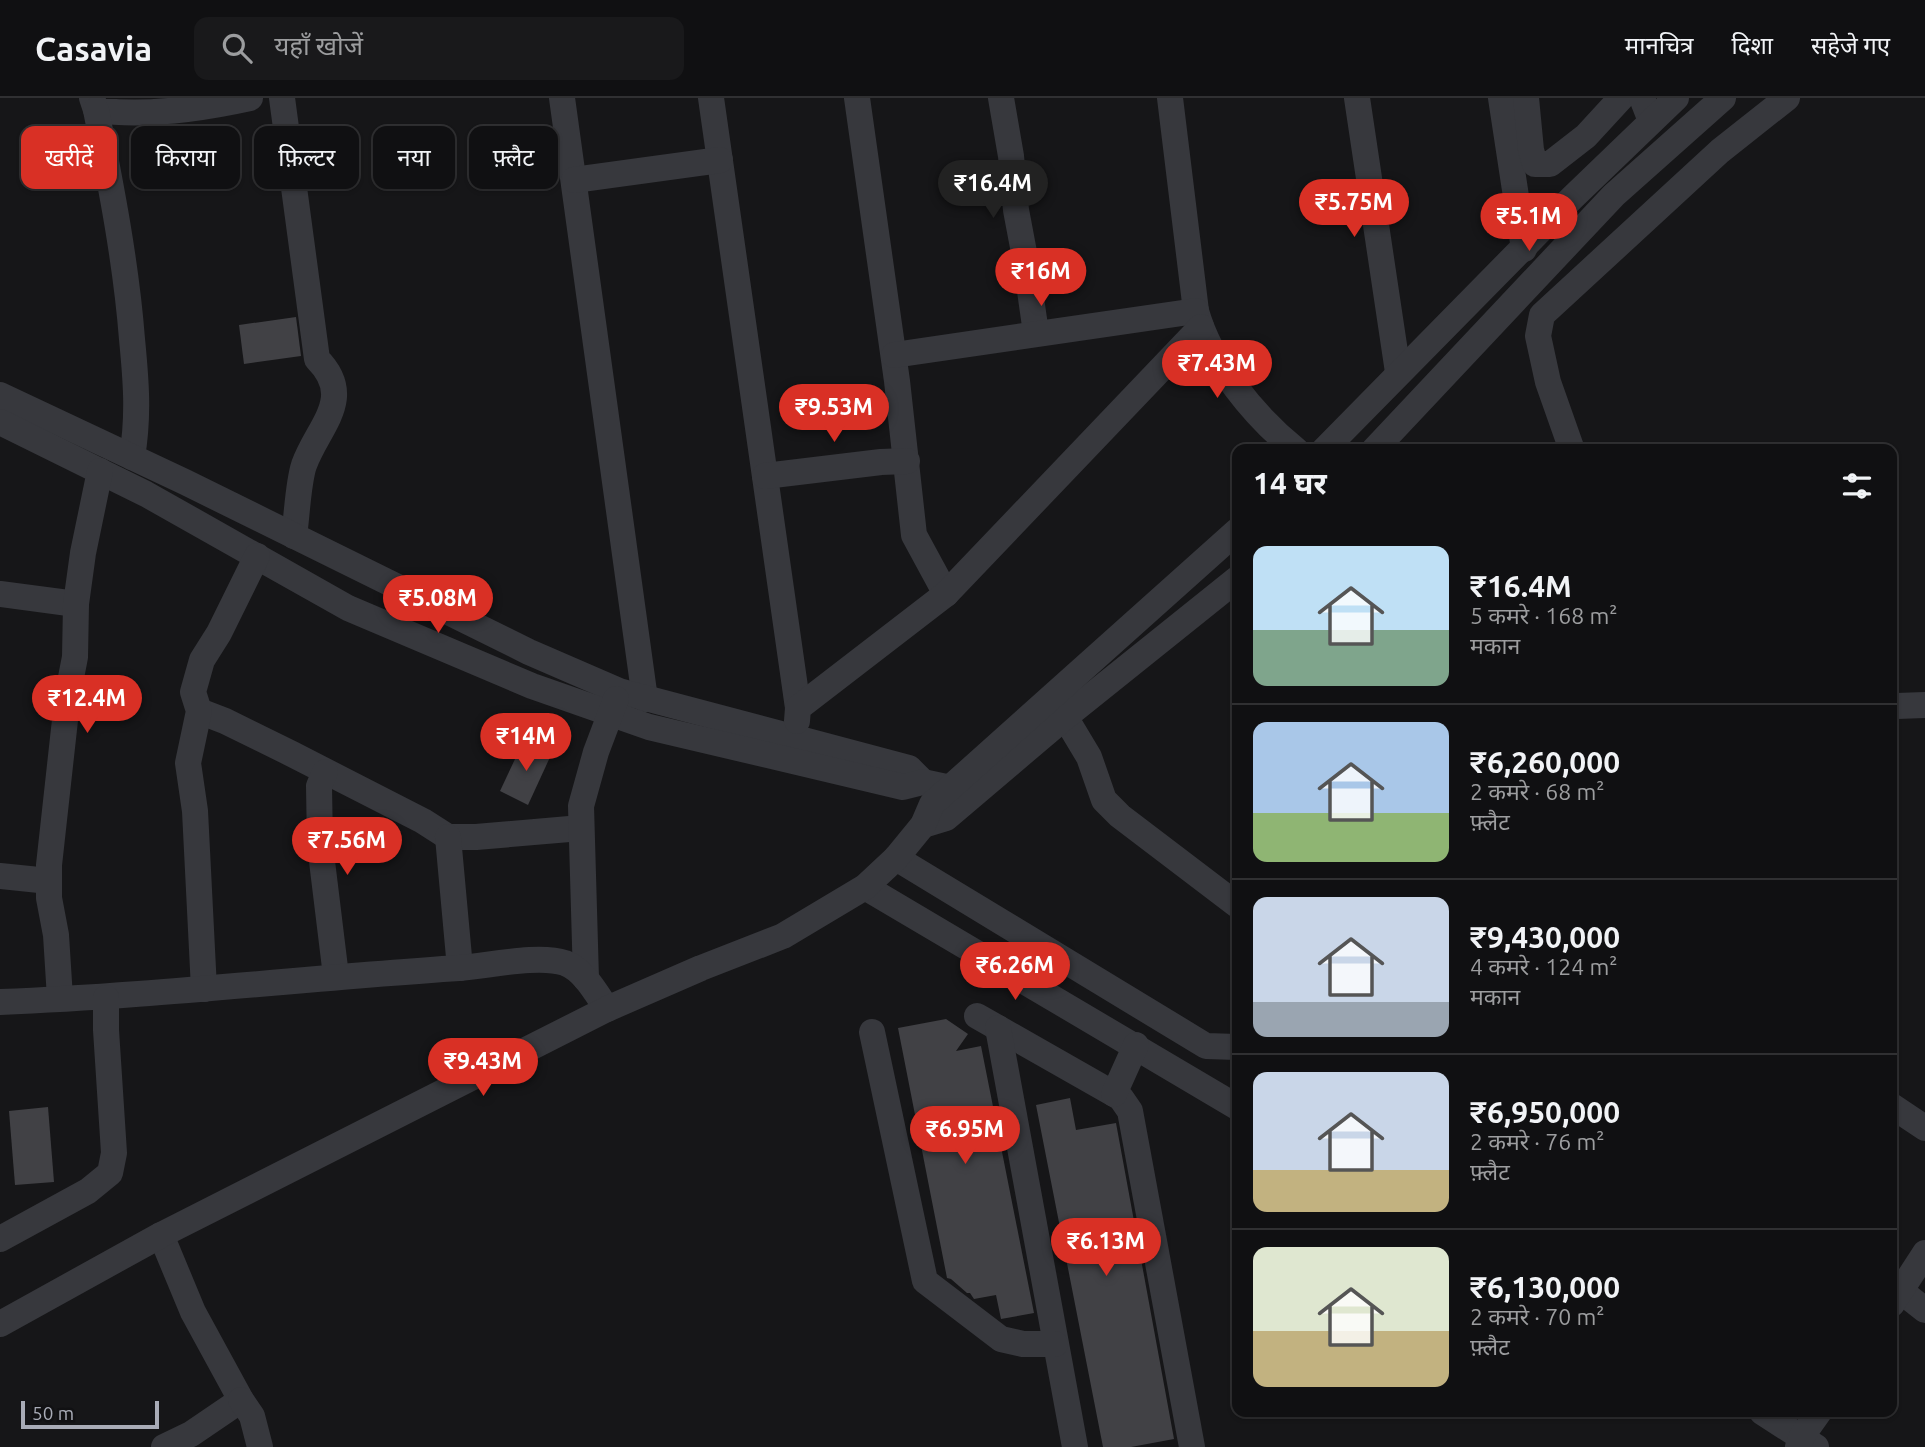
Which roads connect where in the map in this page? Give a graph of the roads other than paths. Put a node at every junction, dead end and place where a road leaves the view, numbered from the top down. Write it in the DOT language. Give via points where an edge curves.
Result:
graph roads {
  1 [pos="250,98"];
  2 [pos="282,98"];
  3 [pos="562,98"];
  4 [pos="711,98"];
  5 [pos="857,98"];
  6 [pos="1001,98"];
  7 [pos="1170,98"];
  8 [pos="1357,98"];
  9 [pos="1501,98"];
  10 [pos="1526,98"];
  11 [pos="1621,98"];
  12 [pos="1676,98"];
  13 [pos="1723,98"];
  14 [pos="1787,98"];
  15 [pos="94,104"];
  16 [pos="1647,110"];
  17 [pos="1594,128"];
  18 [pos="1612,159"];
  19 [pos="720,160"];
  20 [pos="1550,164"];
  21 [pos="574,180"];
  22 [pos="1572,198"];
  23 [pos="1524,249"];
  24 [pos="1198,319"];
  25 [pos="1036,333"];
  26 [pos="894,355"];
  27 [pos="1398,372"];
  28 [pos="0,395"];
  29 [pos="0,422"];
  30 [pos="1290,444"];
  31 [pos="1330,444"];
  32 [pos="1380,444"];
  33 [pos="1570,444"];
  34 [pos="132,457"];
  35 [pos="907,461"];
  36 [pos="100,471"];
  37 [pos="765,476"];
  38 [pos="294,536"];
  39 [pos="1232,536"];
  40 [pos="257,556"];
  41 [pos="1232,583"];
  42 [pos="0,594"];
  43 [pos="946,594"];
  44 [pos="76,604"];
  45 [pos="645,699"];
  46 [pos="615,702"];
  47 [pos="1925,705"];
  48 [pos="1897,706"];
  49 [pos="797,708"];
  50 [pos="199,711"];
  51 [pos="1065,717"];
  52 [pos="797,740"];
  53 [pos="325,772"];
  54 [pos="923,782"];
  55 [pos="963,790"];
  56 [pos="581,828"];
  57 [pos="448,837"];
  58 [pos="896,858"];
  59 [pos="0,876"];
  60 [pos="49,881"];
  61 [pos="865,887"];
  62 [pos="1232,901"];
  63 [pos="460,968"];
  64 [pos="335,976"];
  65 [pos="586,979"];
  66 [pos="204,989"];
  67 [pos="60,998"];
  68 [pos="106,998"];
  69 [pos="0,1002"];
  70 [pos="607,1009"];
  71 [pos="872,1032"];
  72 [pos="1136,1045"];
  73 [pos="1206,1046"];
  74 [pos="1232,1047"];
  75 [pos="1189,1077"];
  76 [pos="1114,1094"];
  77 [pos="1232,1104"];
  78 [pos="1897,1109"];
  79 [pos="1925,1128"];
  80 [pos="161,1235"];
  81 [pos="0,1240"];
  82 [pos="1925,1253"];
  83 [pos="1897,1290"];
  84 [pos="1897,1294"];
  85 [pos="1925,1310"];
  86 [pos="0,1324"];
  87 [pos="1055,1344"];
  88 [pos="241,1400"];
  89 [pos="1769,1417"];
  90 [pos="1817,1417"];
  91 [pos="1805,1443"];
  92 [pos="164,1447"];
  93 [pos="260,1447"];
  94 [pos="1075,1447"];
  95 [pos="1192,1447"];
  1 -- 15 [label="street" via="124,114"];
  2 -- 38 [label="street" via="317,359 330,372 335,397 303,466"];
  3 -- 21 [label="street"];
  4 -- 19 [label="street"];
  5 -- 26 [label="street"];
  6 -- 25 [label="street"];
  7 -- 24 [label="street"];
  8 -- 27 [label="street"];
  9 -- 23 [label="street"];
  10 -- 20 [label="street" via="1535,164"];
  11 -- 17 [label="street"];
  12 -- 16 [label="street"];
  13 -- 32 [label="street" via="1614,195"];
  14 -- 33 [label="street" via="1720,151 1542,315 1538,336"];
  15 -- 34 [label="street" via="128,286 137,424"];
  16 -- 18 [label="street"];
  17 -- 18 [label="street"];
  17 -- 20 [label="street"];
  18 -- 22 [label="street"];
  19 -- 21 [label="street"];
  19 -- 37 [label="street"];
  20 -- 22 [label="street"];
  21 -- 45 [label="street"];
  22 -- 23 [label="street"];
  23 -- 27 [label="street"];
  24 -- 25 [label="street"];
  24 -- 30 [label="street" via="1246,400"];
  24 -- 43 [label="street"];
  25 -- 26 [label="street"];
  26 -- 35 [label="street"];
  27 -- 31 [label="street"];
  28 -- 34 [label="street"];
  29 -- 36 [label="street"];
  34 -- 38 [label="street"];
  35 -- 37 [label="street"];
  35 -- 43 [label="street" via="914,536"];
  36 -- 40 [label="street"];
  36 -- 44 [label="street"];
  37 -- 49 [label="street"];
  38 -- 46 [label="street" via="529,652"];
  39 -- 55 [label="street"];
  40 -- 46 [label="street" via="348,608 533,686"];
  40 -- 50 [label="street" via="202,660 193,692"];
  41 -- 51 [label="street"];
  42 -- 44 [label="street"];
  43 -- 49 [label="street"];
  44 -- 60 [label="street" via="75,657"];
  45 -- 46 [label="street"];
  45 -- 52 [label="street"];
  46 -- 54 [label="street" via="649,727 903,787"];
  46 -- 56 [label="street" via="596,752"];
  47 -- 48 [label="street"];
  49 -- 52 [label="street"];
  50 -- 53 [label="street"];
  50 -- 66 [label="street" via="188,763 195,811"];
  51 -- 55 [label="street"];
  51 -- 62 [label="street" via="1089,757 1104,800"];
  52 -- 54 [label="street" via="909,768"];
  53 -- 57 [label="street"];
  53 -- 64 [label="street" via="319,786 320,845"];
  54 -- 55 [label="street"];
  55 -- 58 [label="street" via="946,818 923,825"];
  56 -- 57 [label="street"];
  56 -- 65 [label="street"];
  57 -- 63 [label="street"];
  58 -- 61 [label="street"];
  58 -- 73 [label="street"];
  59 -- 60 [label="street"];
  60 -- 67 [label="street"];
  61 -- 70 [label="street" via="783,936"];
  61 -- 72 [label="street"];
  63 -- 64 [label="street"];
  63 -- 65 [label="street" via="533,960 565,963"];
  64 -- 66 [label="street"];
  65 -- 70 [label="street"];
  66 -- 68 [label="street"];
  67 -- 68 [label="street"];
  67 -- 69 [label="street"];
  68 -- 81 [label="street" via="114,1153 110,1173 78,1197"];
  70 -- 80 [label="street"];
  71 -- 87 [label="street" via="925,1281 1002,1339"];
  72 -- 75 [label="street"];
  72 -- 76 [label="street"];
  73 -- 74 [label="street"];
  73 -- 75 [label="street"];
  75 -- 77 [label="street"];
  76 -- 87 [label="street" via="988,1022"];
  76 -- 95 [label="street" via="1130,1111"];
  78 -- 79 [label="street"];
  80 -- 86 [label="street"];
  80 -- 88 [label="street" via="193,1312"];
  82 -- 83 [label="street"];
  84 -- 85 [label="street"];
  87 -- 94 [label="street"];
  88 -- 92 [label="street"];
  88 -- 93 [label="street"];
  89 -- 91 [label="street"];
  90 -- 91 [label="street"];
}
